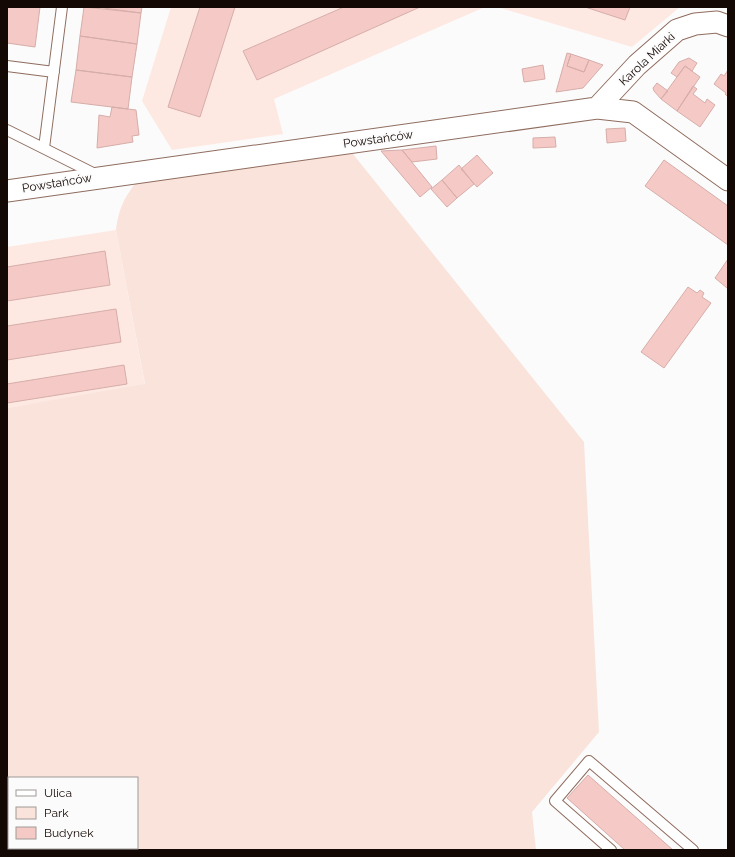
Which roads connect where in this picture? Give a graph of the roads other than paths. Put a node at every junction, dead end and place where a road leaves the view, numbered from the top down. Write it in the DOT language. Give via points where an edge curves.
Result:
graph roads {
  1 [pos="62,7"];
  2 [pos="728,26"];
  3 [pos="7,66"];
  4 [pos="54,72"];
  5 [pos="597,108"];
  6 [pos="7,130"];
  7 [pos="44,148"];
  8 [pos="101,176"];
  9 [pos="728,180"];
  10 [pos="7,191"];
  11 [pos="611,850"];
  12 [pos="693,850"];
  1 -- 4 [label="lane"];
  2 -- 5 [label="street, Karola Miarki" via="717,22 702,23 677,30 637,65"];
  3 -- 4 [label="lane"];
  4 -- 7 [label="lane"];
  5 -- 8 [label="street, Powstańców"];
  5 -- 9 [label="street, Powstańców" via="633,112"];
  6 -- 7 [label="lane"];
  7 -- 8 [label="lane"];
  8 -- 10 [label="street, Powstańców"];
  11 -- 12 [label="lane" via="555,801 589,761"];
}
